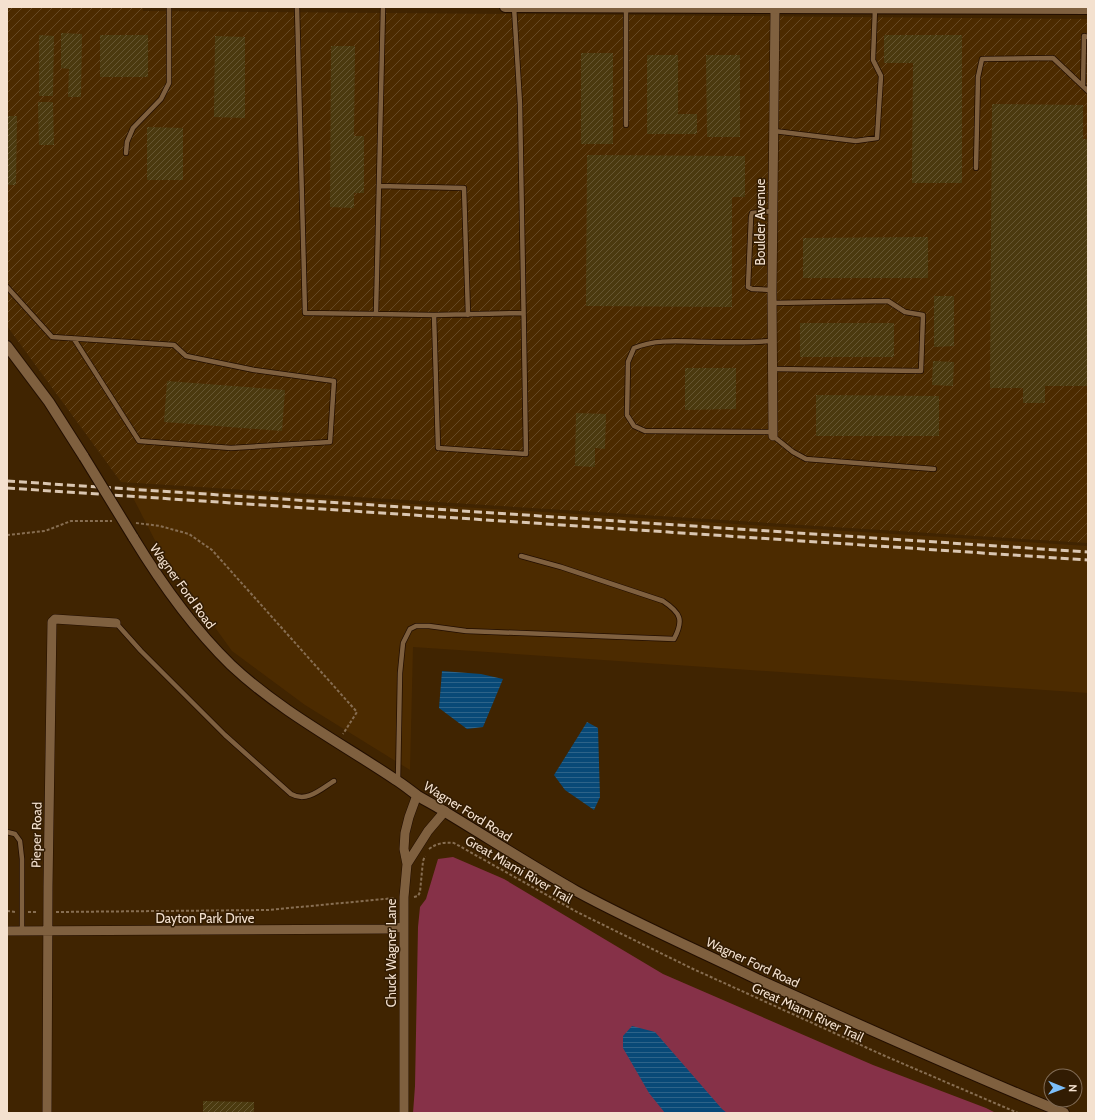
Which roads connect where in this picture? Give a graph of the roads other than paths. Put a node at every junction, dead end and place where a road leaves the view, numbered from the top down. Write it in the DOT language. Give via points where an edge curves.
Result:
graph roads {
  1 [pos="169,7"];
  2 [pos="297,7"];
  3 [pos="383,7"];
  4 [pos="505,7"];
  5 [pos="514,7"];
  6 [pos="604,7"];
  7 [pos="908,7"];
  8 [pos="626,8"];
  9 [pos="755,8"];
  10 [pos="775,8"];
  11 [pos="875,8"];
  12 [pos="1065,8"];
  13 [pos="1088,9"];
  14 [pos="1088,36"];
  15 [pos="1083,86"];
  16 [pos="1088,91"];
  17 [pos="626,125"];
  18 [pos="774,131"];
  19 [pos="126,153"];
  20 [pos="976,168"];
  21 [pos="379,186"];
  22 [pos="773,211"];
  23 [pos="7,287"];
  24 [pos="772,290"];
  25 [pos="772,303"];
  26 [pos="523,313"];
  27 [pos="376,314"];
  28 [pos="434,315"];
  29 [pos="468,315"];
  30 [pos="74,339"];
  31 [pos="772,342"];
  32 [pos="7,346"];
  33 [pos="773,369"];
  34 [pos="773,434"];
  35 [pos="934,469"];
  36 [pos="521,556"];
  37 [pos="116,624"];
  38 [pos="334,780"];
  39 [pos="398,781"];
  40 [pos="417,795"];
  41 [pos="444,811"];
  42 [pos="7,832"];
  43 [pos="407,864"];
  44 [pos="404,927"];
  45 [pos="7,932"];
  46 [pos="22,932"];
  47 [pos="48,932"];
  48 [pos="47,1113"];
  49 [pos="404,1113"];
  50 [pos="1064,1113"];
  1 -- 19 [label="lane" via="166,90 161,99 133,128 127,142"];
  2 -- 27 [label="lane" via="305,313"];
  3 -- 21 [label="lane"];
  4 -- 5 [label="main road"];
  5 -- 6 [label="main road"];
  5 -- 26 [label="lane" via="520,104"];
  6 -- 8 [label="main road"];
  7 -- 11 [label="main road"];
  7 -- 12 [label="main road"];
  8 -- 9 [label="main road"];
  8 -- 17 [label="lane"];
  9 -- 10 [label="main road"];
  10 -- 11 [label="main road"];
  10 -- 18 [label="street, Boulder Avenue"];
  11 -- 18 [label="lane" via="873,60 881,76 877,138 856,141"];
  12 -- 13 [label="main road"];
  14 -- 15 [label="lane" via="1084,36"];
  15 -- 16 [label="lane"];
  15 -- 20 [label="lane" via="1053,58 982,60 978,77"];
  18 -- 22 [label="street, Boulder Avenue"];
  21 -- 27 [label="lane"];
  21 -- 29 [label="lane" via="464,188"];
  22 -- 24 [label="street, Boulder Avenue"];
  22 -- 24 [label="lane" via="752,213 748,288"];
  23 -- 30 [label="lane" via="52,337"];
  24 -- 25 [label="street, Boulder Avenue"];
  25 -- 31 [label="street, Boulder Avenue"];
  25 -- 33 [label="lane" via="888,301 905,312 923,315 921,371"];
  26 -- 28 [label="lane" via="526,454 438,448"];
  26 -- 29 [label="lane"];
  27 -- 28 [label="lane"];
  28 -- 29 [label="lane"];
  30 -- 30 [label="lane" via="174,345 186,356 254,370 334,381 330,442 231,448 139,441"];
  31 -- 33 [label="street, Boulder Avenue"];
  31 -- 34 [label="lane" via="660,341 634,348 628,362 626,415 634,426 645,431"];
  32 -- 39 [label="main road, Wagner Ford Road, bridge" via="49,402 175,601 208,642 264,693"];
  33 -- 34 [label="street, Boulder Avenue"];
  34 -- 35 [label="lane" via="793,452 806,459"];
  36 -- 39 [label="lane" via="663,601 677,613 680,620 679,630 674,639 466,631 429,626 416,626 410,629 402,643"];
  37 -- 38 [label="lane" via="225,735 291,794 303,798"];
  37 -- 47 [label="street, Pieper Road" via="55,619 52,622"];
  39 -- 40 [label="main road, Wagner Ford Road"];
  40 -- 41 [label="main road, Wagner Ford Road"];
  40 -- 43 [label="street, Chuck Wagner Lane" via="405,833 404,849"];
  41 -- 43 [label="street"];
  41 -- 50 [label="main road, Wagner Ford Road" via="552,877 645,926 887,1038"];
  42 -- 46 [label="lane" via="15,834 20,841"];
  43 -- 44 [label="street, Chuck Wagner Lane"];
  44 -- 47 [label="street, Dayton Park Drive"];
  44 -- 49 [label="street, Chuck Wagner Lane"];
  45 -- 46 [label="street, Dayton Park Drive"];
  46 -- 47 [label="street, Dayton Park Drive"];
  47 -- 48 [label="street, Pieper Road"];
}
